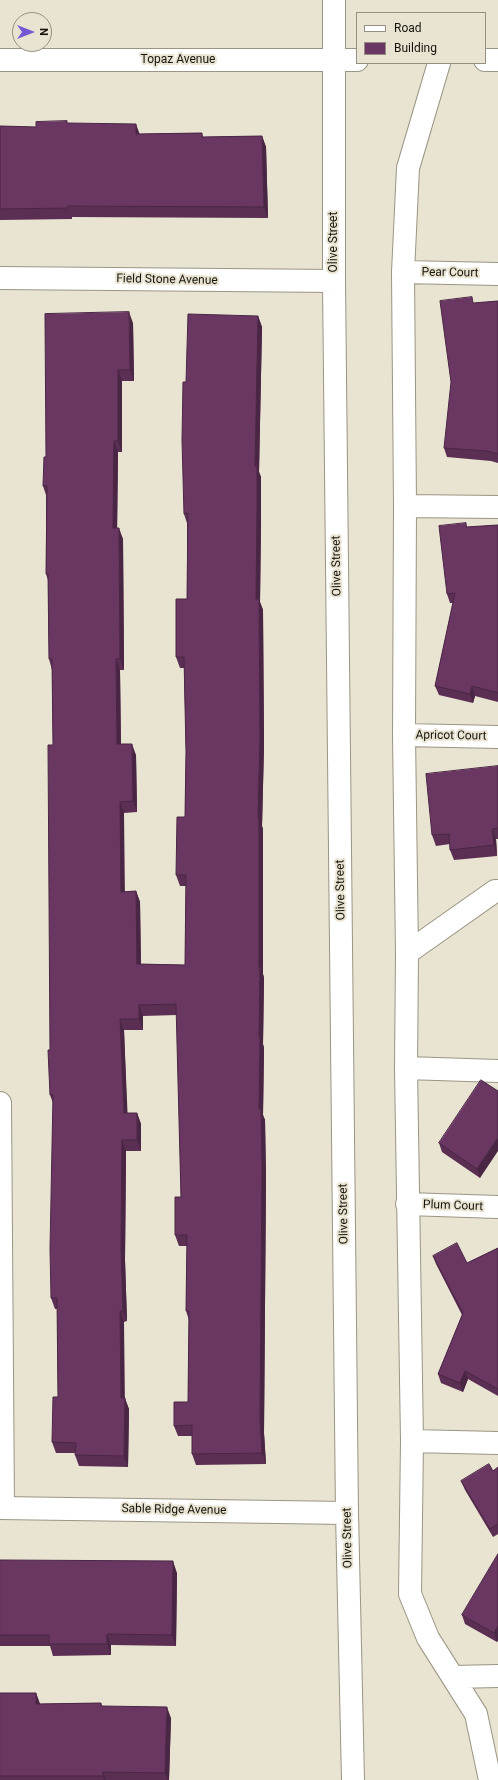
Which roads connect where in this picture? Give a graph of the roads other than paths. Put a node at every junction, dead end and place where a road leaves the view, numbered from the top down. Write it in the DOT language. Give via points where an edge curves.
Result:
graph roads {
  1 [pos="334,0"];
  2 [pos="0,60"];
  3 [pos="333,60"];
  4 [pos="356,60"];
  5 [pos="486,60"];
  6 [pos="498,60"];
  7 [pos="439,64"];
  8 [pos="403,272"];
  9 [pos="498,274"];
  10 [pos="0,278"];
  11 [pos="334,282"];
  12 [pos="405,506"];
  13 [pos="498,507"];
  14 [pos="404,735"];
  15 [pos="498,737"];
  16 [pos="498,891"];
  17 [pos="407,952"];
  18 [pos="406,1068"];
  19 [pos="498,1071"];
  20 [pos="0,1103"];
  21 [pos="407,1204"];
  22 [pos="498,1207"];
  23 [pos="412,1441"];
  24 [pos="498,1443"];
  25 [pos="1,1508"];
  26 [pos="347,1513"];
  27 [pos="498,1676"];
  28 [pos="453,1677"];
  29 [pos="353,1780"];
  30 [pos="490,1780"];
  1 -- 3 [label="street, Olive Street"];
  2 -- 3 [label="street, Topaz Avenue"];
  3 -- 4 [label="street, Topaz Avenue"];
  3 -- 11 [label="street, Olive Street"];
  5 -- 6 [label="street"];
  7 -- 8 [label="street" via="408,168"];
  8 -- 9 [label="street, Pear Court"];
  8 -- 12 [label="street"];
  10 -- 11 [label="street, Field Stone Avenue"];
  11 -- 26 [label="street, Olive Street"];
  12 -- 13 [label="street"];
  12 -- 14 [label="street"];
  14 -- 15 [label="street, Apricot Court"];
  14 -- 17 [label="street"];
  16 -- 17 [label="street"];
  17 -- 18 [label="street"];
  18 -- 19 [label="street"];
  18 -- 21 [label="street"];
  20 -- 25 [label="street"];
  21 -- 22 [label="street, Plum Court"];
  21 -- 23 [label="street"];
  23 -- 24 [label="street"];
  23 -- 28 [label="street" via="410,1594 428,1638"];
  25 -- 26 [label="street, Sable Ridge Avenue"];
  26 -- 29 [label="street, Olive Street"];
  27 -- 28 [label="street"];
  28 -- 30 [label="street" via="476,1714"];
}
